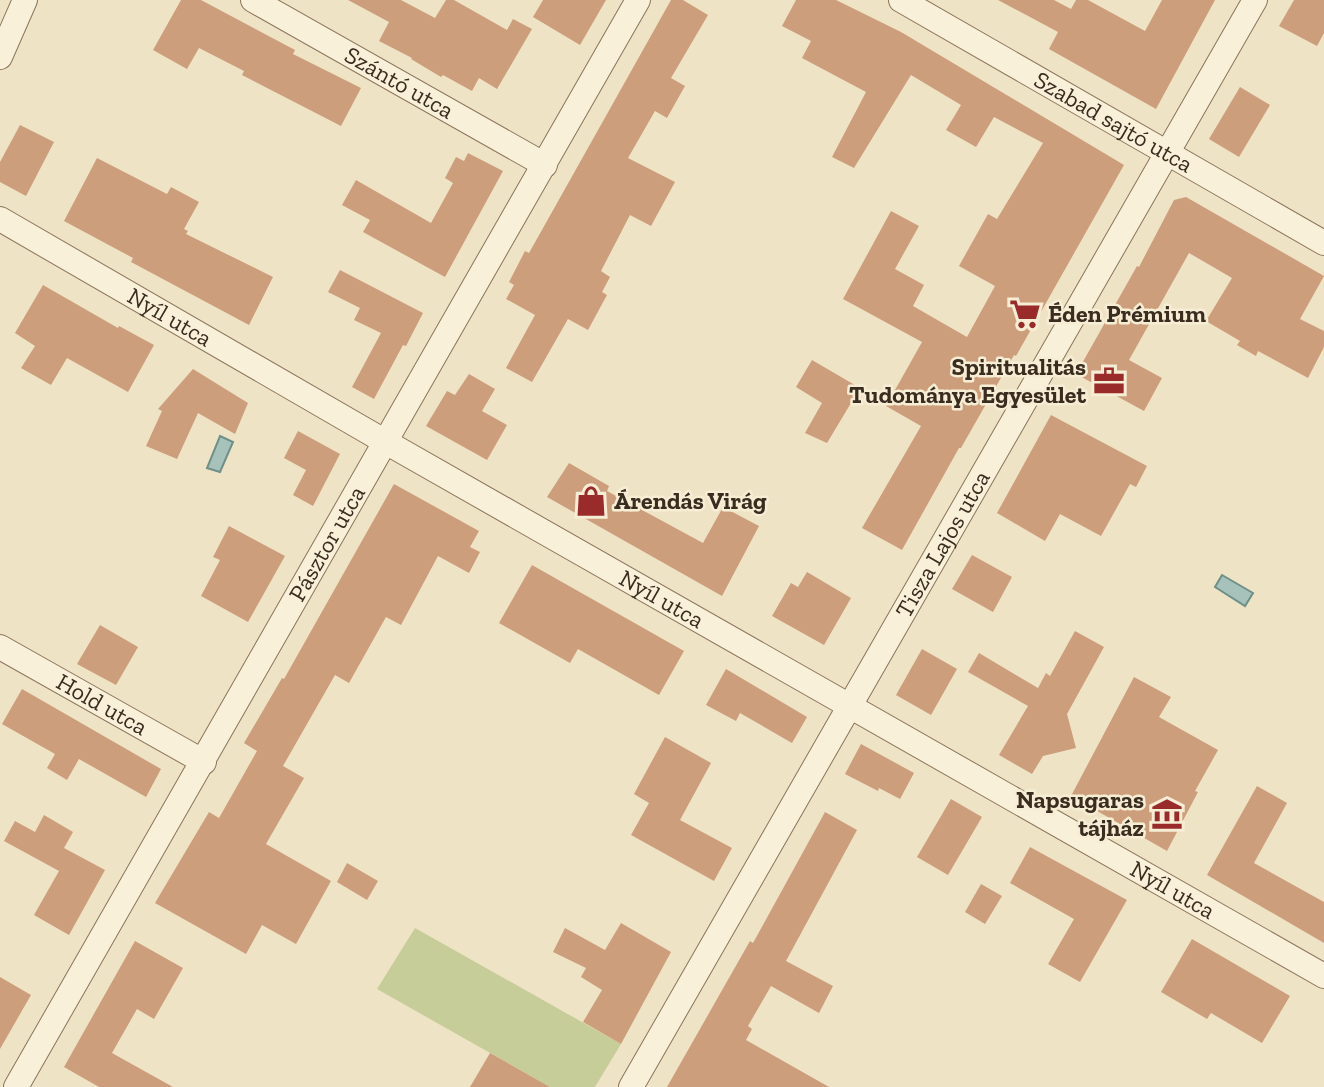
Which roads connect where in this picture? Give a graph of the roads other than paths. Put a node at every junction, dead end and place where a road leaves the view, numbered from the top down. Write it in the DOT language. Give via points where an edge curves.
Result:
graph roads {
  1 [pos="25,0"];
  2 [pos="253,0"];
  3 [pos="638,0"];
  4 [pos="901,0"];
  5 [pos="1255,0"];
  6 [pos="0,57"];
  7 [pos="1166,154"];
  8 [pos="545,165"];
  9 [pos="0,219"];
  10 [pos="1324,243"];
  11 [pos="384,441"];
  12 [pos="0,647"];
  13 [pos="850,706"];
  14 [pos="204,762"];
  15 [pos="1324,976"];
  16 [pos="15,1082"];
  17 [pos="631,1087"];
  1 -- 6 [label="street"];
  2 -- 8 [label="street, Szántó utca"];
  3 -- 8 [label="street, Pásztor utca"];
  4 -- 7 [label="street, Szabad sajtó utca"];
  5 -- 7 [label="street, Tisza Lajos utca"];
  7 -- 10 [label="street, Szabad sajtó utca"];
  7 -- 13 [label="street, Tisza Lajos utca"];
  8 -- 11 [label="street, Pásztor utca"];
  9 -- 11 [label="street, Nyíl utca"];
  11 -- 13 [label="street, Nyíl utca"];
  11 -- 14 [label="street, Pásztor utca"];
  12 -- 14 [label="street, Hold utca"];
  13 -- 15 [label="street, Nyíl utca"];
  13 -- 17 [label="street, Tisza Lajos utca"];
  14 -- 16 [label="street, Pásztor utca"];
}
